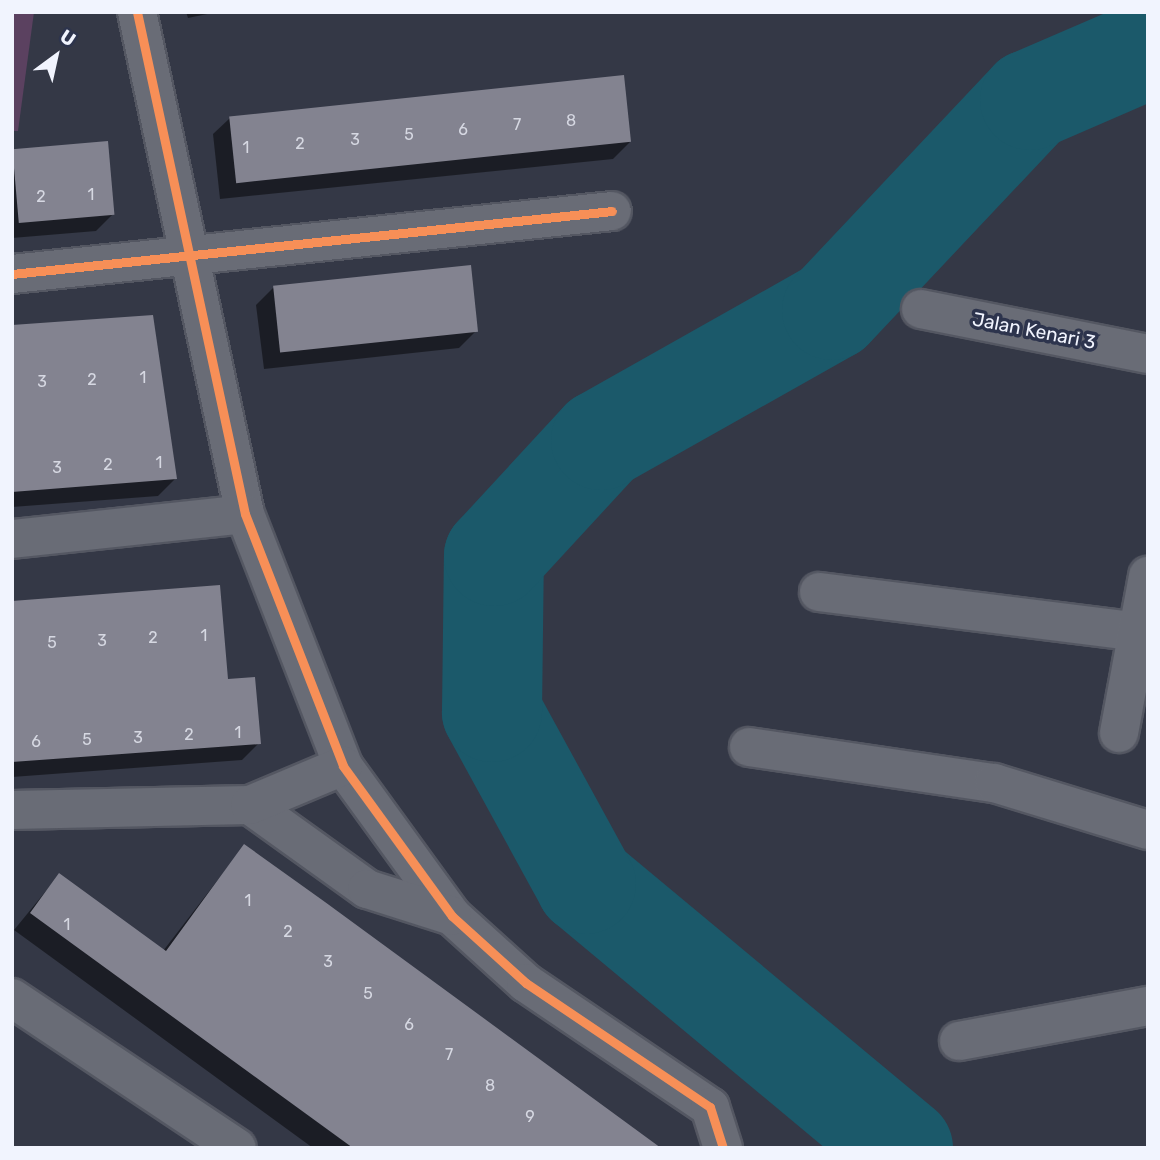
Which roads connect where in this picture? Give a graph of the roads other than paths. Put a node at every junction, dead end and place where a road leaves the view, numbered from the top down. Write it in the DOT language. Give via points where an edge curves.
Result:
graph roads {
  1 [pos="137,12"];
  2 [pos="612,211"];
  3 [pos="187,260"];
  4 [pos="12,274"];
  5 [pos="921,309"];
  6 [pos="1148,354"];
  7 [pos="245,514"];
  8 [pos="12,539"];
  9 [pos="1148,576"];
  10 [pos="819,592"];
  11 [pos="1138,632"];
  12 [pos="1119,733"];
  13 [pos="749,747"];
  14 [pos="344,766"];
  15 [pos="250,805"];
  16 [pos="12,810"];
  17 [pos="1148,830"];
  18 [pos="452,916"];
  19 [pos="12,998"];
  20 [pos="1148,1006"];
  21 [pos="959,1041"];
  22 [pos="237,1148"];
  23 [pos="723,1148"];
  1 -- 3 [label="street"];
  2 -- 3 [label="street"];
  3 -- 4 [label="street"];
  3 -- 7 [label="street"];
  5 -- 6 [label="street, Jalan Kenari 3"];
  7 -- 8 [label="street"];
  7 -- 14 [label="street"];
  9 -- 11 [label="street"];
  10 -- 11 [label="street"];
  11 -- 12 [label="street"];
  13 -- 17 [label="street" via="994,783"];
  14 -- 15 [label="street"];
  14 -- 18 [label="street"];
  15 -- 16 [label="street"];
  15 -- 18 [label="street" via="367,889"];
  18 -- 23 [label="street" via="526,984 710,1107"];
  19 -- 22 [label="street"];
  20 -- 21 [label="street"];
}
